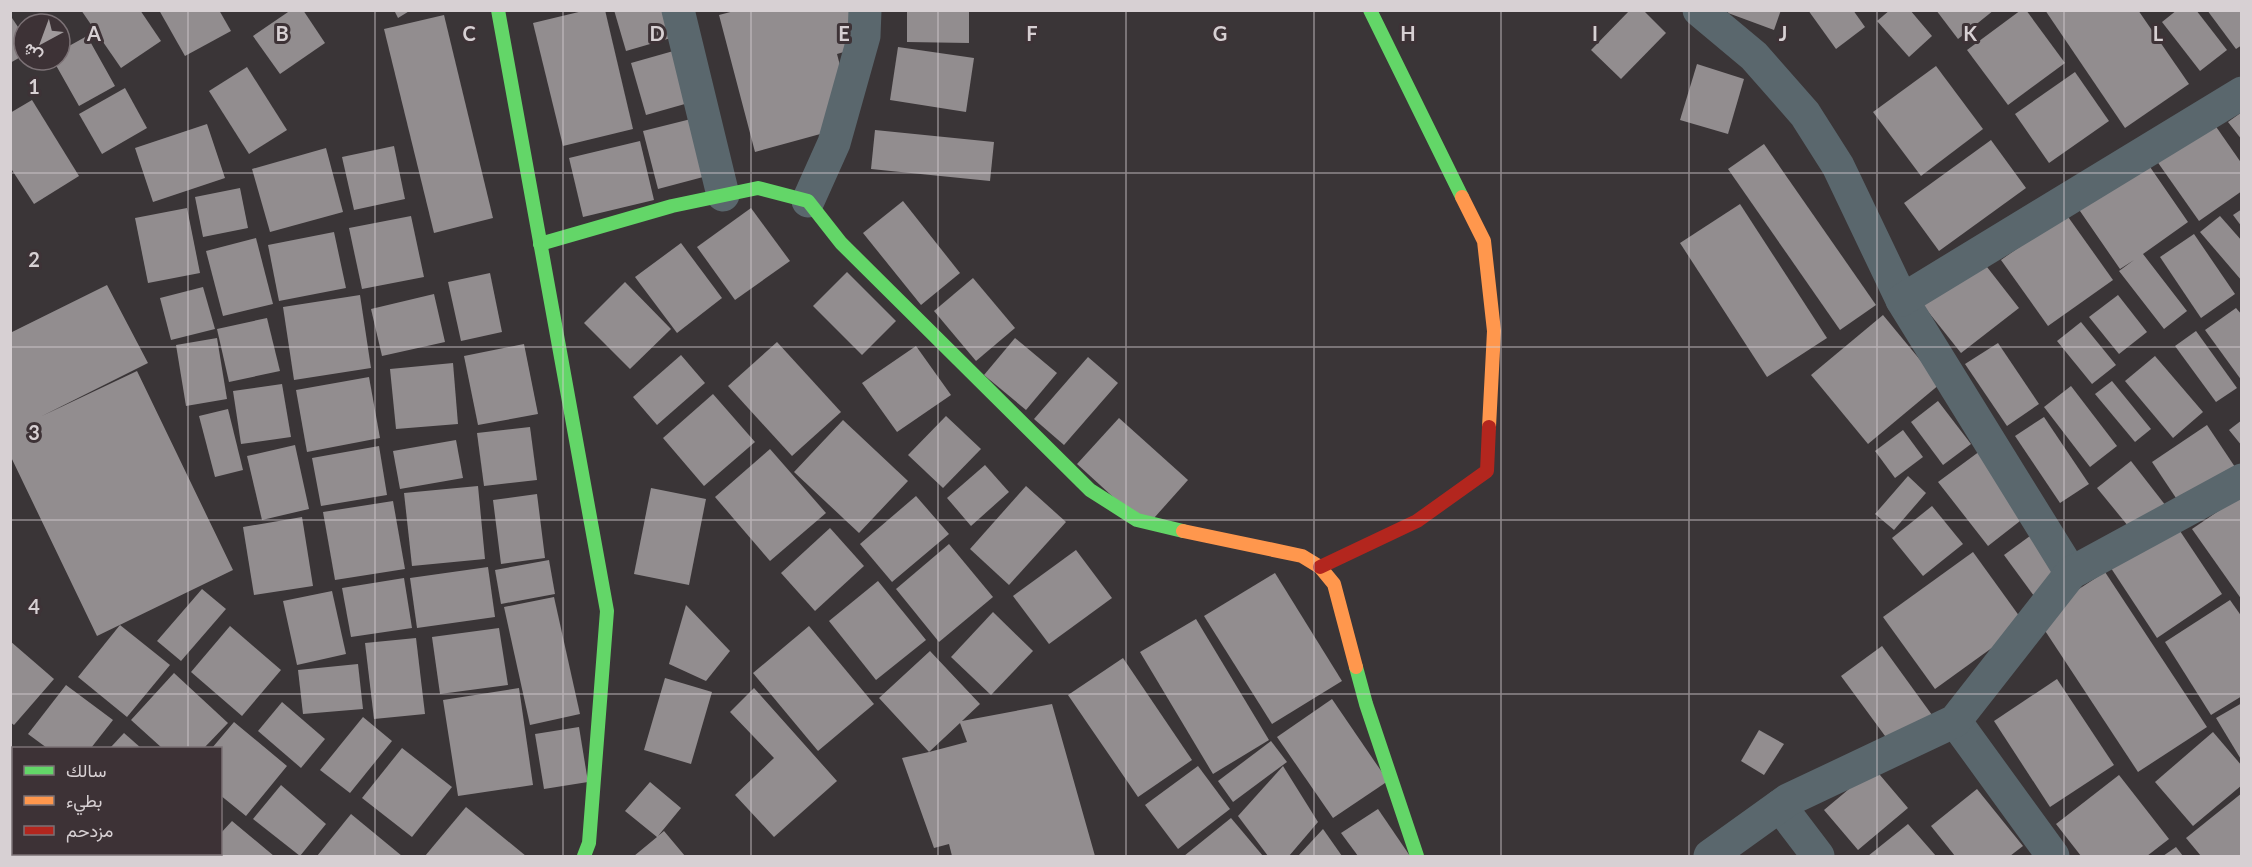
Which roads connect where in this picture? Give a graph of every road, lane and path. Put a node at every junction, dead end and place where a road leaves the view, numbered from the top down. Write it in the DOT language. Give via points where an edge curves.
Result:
graph roads {
  1 [pos="498,10"];
  2 [pos="678,10"];
  3 [pos="865,10"];
  4 [pos="1370,10"];
  5 [pos="1699,10"];
  6 [pos="2241,93"];
  7 [pos="723,195"];
  8 [pos="808,201"];
  9 [pos="540,244"];
  10 [pos="1902,300"];
  11 [pos="2241,480"];
  12 [pos="1320,567"];
  13 [pos="2071,573"];
  14 [pos="1955,721"];
  15 [pos="1780,806"];
  16 [pos="584,856"];
  17 [pos="1417,856"];
  18 [pos="1710,856"];
  19 [pos="1818,856"];
  20 [pos="2053,856"];
  1 -- 9 [label="street"];
  2 -- 7 [label="street"];
  3 -- 8 [label="street" via="864,36 834,143"];
  4 -- 12 [label="street" via="1484,241 1494,332 1487,471 1417,521"];
  5 -- 10 [label="street" via="1754,56 1805,114 1838,166"];
  6 -- 10 [label="street"];
  7 -- 8 [label="street" via="758,188"];
  7 -- 9 [label="street"];
  8 -- 12 [label="street" via="841,243 1090,490 1137,520 1302,556"];
  9 -- 16 [label="street" via="607,611 589,843"];
  10 -- 13 [label="street"];
  11 -- 13 [label="street"];
  12 -- 17 [label="street" via="1334,585 1366,704"];
  13 -- 14 [label="street"];
  14 -- 15 [label="street"];
  14 -- 20 [label="street"];
  15 -- 18 [label="street"];
  15 -- 19 [label="street"];
}
